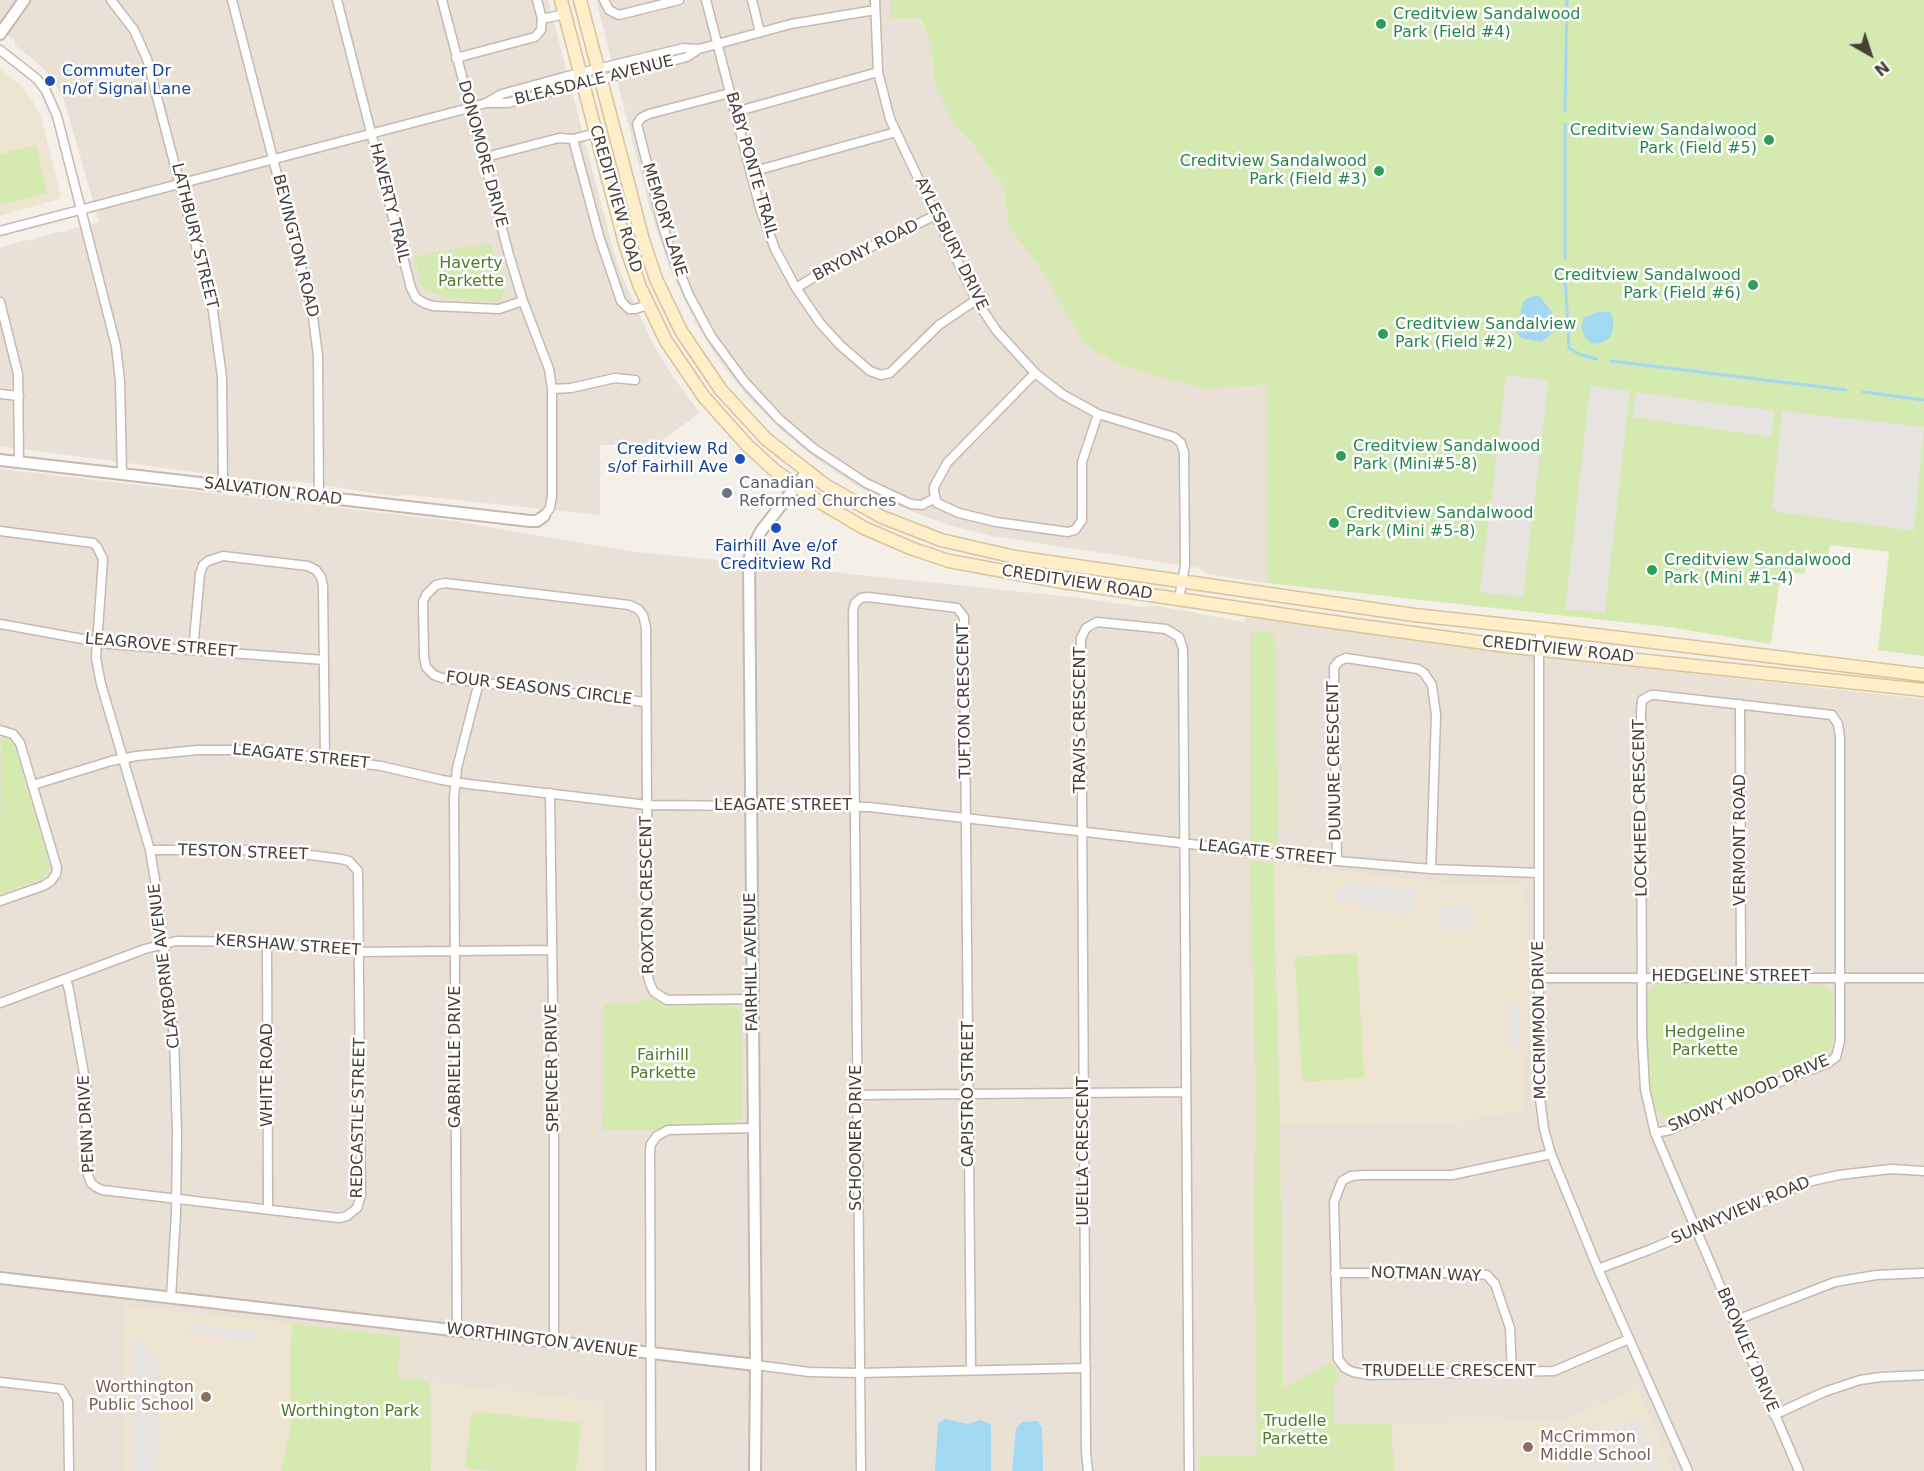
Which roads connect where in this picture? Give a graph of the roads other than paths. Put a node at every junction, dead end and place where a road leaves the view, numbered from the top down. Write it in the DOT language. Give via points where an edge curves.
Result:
graph roads {
  1 [pos="24,0"];
  2 [pos="111,0"];
  3 [pos="232,0"];
  4 [pos="337,0"];
  5 [pos="442,0"];
  6 [pos="537,0"];
  7 [pos="561,0"];
  8 [pos="580,0"];
  9 [pos="604,0"];
  10 [pos="679,0"];
  11 [pos="706,0"];
  12 [pos="752,0"];
  13 [pos="875,5"];
  14 [pos="565,14"];
  15 [pos="542,19"];
  16 [pos="760,32"];
  17 [pos="0,34"];
  18 [pos="718,43"];
  19 [pos="0,50"];
  20 [pos="456,58"];
  21 [pos="878,72"];
  22 [pos="599,75"];
  23 [pos="582,78"];
  24 [pos="730,93"];
  25 [pos="469,108"];
  26 [pos="735,112"];
  27 [pos="896,132"];
  28 [pos="596,133"];
  29 [pos="371,134"];
  30 [pos="573,139"];
  31 [pos="482,158"];
  32 [pos="273,160"];
  33 [pos="751,172"];
  34 [pos="181,184"];
  35 [pos="81,208"];
  36 [pos="936,215"];
  37 [pos="0,231"];
  38 [pos="796,288"];
  39 [pos="976,300"];
  40 [pos="523,301"];
  41 [pos="0,302"];
  42 [pos="648,305"];
  43 [pos="1035,373"];
  44 [pos="635,380"];
  45 [pos="552,389"];
  46 [pos="0,394"];
  47 [pos="19,396"];
  48 [pos="1098,414"];
  49 [pos="0,460"];
  50 [pos="19,462"];
  51 [pos="807,472"];
  52 [pos="122,474"];
  53 [pos="223,486"];
  54 [pos="796,486"];
  55 [pos="319,497"];
  56 [pos="935,498"];
  57 [pos="544,516"];
  58 [pos="0,531"];
  59 [pos="1182,582"];
  60 [pos="1179,599"];
  61 [pos="0,624"];
  62 [pos="1541,628"];
  63 [pos="97,642"];
  64 [pos="1539,648"];
  65 [pos="193,650"];
  66 [pos="324,660"];
  67 [pos="1924,675"];
  68 [pos="479,682"];
  69 [pos="1924,690"];
  70 [pos="646,702"];
  71 [pos="1740,704"];
  72 [pos="0,730"];
  73 [pos="123,758"];
  74 [pos="325,758"];
  75 [pos="456,782"];
  76 [pos="33,785"];
  77 [pos="550,793"];
  78 [pos="647,805"];
  79 [pos="751,806"];
  80 [pos="854,806"];
  81 [pos="966,818"];
  82 [pos="1081,831"];
  83 [pos="1185,844"];
  84 [pos="150,850"];
  85 [pos="1337,861"];
  86 [pos="1431,869"];
  87 [pos="1539,873"];
  88 [pos="0,901"];
  89 [pos="267,942"];
  90 [pos="163,945"];
  91 [pos="551,950"];
  92 [pos="455,951"];
  93 [pos="359,952"];
  94 [pos="1643,977"];
  95 [pos="1741,977"];
  96 [pos="1839,977"];
  97 [pos="1539,978"];
  98 [pos="1924,978"];
  99 [pos="66,979"];
  100 [pos="752,999"];
  101 [pos="0,1003"];
  102 [pos="1186,1092"];
  103 [pos="969,1094"];
  104 [pos="1084,1094"];
  105 [pos="856,1095"];
  106 [pos="753,1128"];
  107 [pos="1655,1133"];
  108 [pos="1551,1154"];
  109 [pos="1924,1171"];
  110 [pos="176,1199"];
  111 [pos="268,1209"];
  112 [pos="1695,1230"];
  113 [pos="1598,1269"];
  114 [pos="1335,1273"];
  115 [pos="1924,1273"];
  116 [pos="0,1278"];
  117 [pos="171,1298"];
  118 [pos="1734,1321"];
  119 [pos="457,1331"];
  120 [pos="1629,1339"];
  121 [pos="554,1342"];
  122 [pos="650,1353"];
  123 [pos="756,1365"];
  124 [pos="1086,1368"];
  125 [pos="971,1370"];
  126 [pos="1512,1372"];
  127 [pos="859,1373"];
  128 [pos="1924,1375"];
  129 [pos="0,1382"];
  130 [pos="1774,1415"];
  131 [pos="69,1471"];
  132 [pos="651,1471"];
  133 [pos="754,1471"];
  134 [pos="861,1471"];
  135 [pos="1088,1471"];
  136 [pos="1189,1471"];
  137 [pos="1688,1471"];
  138 [pos="1799,1471"];
  1 -- 17 [label="street"];
  2 -- 34 [label="street, LATHBURY STREET" via="134,30 147,59"];
  3 -- 32 [label="street, BEVINGTON ROAD"];
  4 -- 29 [label="street, HAVERTY TRAIL"];
  5 -- 20 [label="street, DONOMORE DRIVE"];
  6 -- 15 [label="street"];
  7 -- 14 [label="main road, CREDITVIEW ROAD"];
  8 -- 22 [label="main road, CREDITVIEW ROAD"];
  9 -- 10 [label="street" via="609,10 619,15"];
  11 -- 18 [label="street, BABY PONTE TRAIL"];
  12 -- 16 [label="street"];
  13 -- 16 [label="street, BLEASDALE AVENUE"];
  13 -- 21 [label="street, AYLESBURY DRIVE"];
  14 -- 15 [label="street"];
  14 -- 23 [label="main road, CREDITVIEW ROAD"];
  15 -- 20 [label="street" via="541,30 535,37"];
  16 -- 18 [label="street, BLEASDALE AVENUE"];
  18 -- 22 [label="street, BLEASDALE AVENUE" via="699,49 684,48"];
  18 -- 24 [label="street, BABY PONTE TRAIL"];
  19 -- 35 [label="street" via="36,79 50,99"];
  20 -- 25 [label="street, DONOMORE DRIVE"];
  21 -- 26 [label="street"];
  21 -- 27 [label="street, AYLESBURY DRIVE"];
  22 -- 23 [label="street, BLEASDALE AVENUE"];
  22 -- 51 [label="main road, CREDITVIEW ROAD" via="643,240 671,312 700,362 733,404 766,439"];
  23 -- 25 [label="street, BLEASDALE AVENUE" via="507,103"];
  23 -- 28 [label="main road, CREDITVIEW ROAD"];
  24 -- 26 [label="street, BABY PONTE TRAIL"];
  24 -- 56 [label="street, MEMORY LANE" via="649,114 637,124 670,249 689,295 736,372 779,419 813,448 854,476 911,504 922,505"];
  25 -- 29 [label="street, BLEASDALE AVENUE"];
  25 -- 31 [label="street, DONOMORE DRIVE"];
  26 -- 33 [label="street, BABY PONTE TRAIL"];
  27 -- 33 [label="street"];
  27 -- 36 [label="street, AYLESBURY DRIVE"];
  28 -- 30 [label="street"];
  28 -- 42 [label="main road, CREDITVIEW ROAD" via="626,247"];
  29 -- 32 [label="street, BLEASDALE AVENUE"];
  29 -- 40 [label="street, HAVERTY TRAIL" via="416,298 433,306 499,309"];
  30 -- 31 [label="street" via="559,138"];
  30 -- 42 [label="street" via="621,301 629,309"];
  31 -- 40 [label="street, DONOMORE DRIVE"];
  32 -- 34 [label="street, BLEASDALE AVENUE"];
  32 -- 55 [label="street, BEVINGTON ROAD" via="312,310 317,348"];
  33 -- 38 [label="street, BABY PONTE TRAIL" via="775,249"];
  34 -- 35 [label="street, BLEASDALE AVENUE"];
  34 -- 53 [label="street, LATHBURY STREET" via="220,352"];
  35 -- 37 [label="street, BLEASDALE AVENUE"];
  35 -- 52 [label="street" via="118,358"];
  36 -- 38 [label="street, BRYONY ROAD" via="835,264"];
  36 -- 39 [label="street, AYLESBURY DRIVE"];
  38 -- 39 [label="street, BABY PONTE TRAIL" via="840,345 870,371 881,375 898,367 939,325"];
  39 -- 43 [label="street, AYLESBURY DRIVE" via="1001,336"];
  40 -- 45 [label="street, DONOMORE DRIVE" via="549,369"];
  41 -- 47 [label="street" via="16,362"];
  42 -- 54 [label="main road, CREDITVIEW ROAD" via="675,355 713,408 773,469"];
  43 -- 48 [label="street, AYLESBURY DRIVE"];
  43 -- 56 [label="street" via="947,463 934,487"];
  44 -- 45 [label="street" via="615,378"];
  45 -- 57 [label="street, DONOMORE DRIVE" via="552,496"];
  46 -- 47 [label="street"];
  47 -- 50 [label="street"];
  48 -- 56 [label="street" via="1082,462 1082,519 1075,530 1058,531 974,517 942,507"];
  48 -- 59 [label="street, AYLESBURY DRIVE" via="1181,442 1185,542"];
  49 -- 50 [label="street, SALVATION ROAD"];
  50 -- 52 [label="street, SALVATION ROAD"];
  51 -- 54 [label="street, FAIRHILL AVENUE"];
  51 -- 59 [label="main road, CREDITVIEW ROAD" via="867,510 941,540 1014,557"];
  52 -- 53 [label="street, SALVATION ROAD"];
  53 -- 55 [label="street, SALVATION ROAD"];
  54 -- 60 [label="main road, CREDITVIEW ROAD" via="864,528 950,561"];
  54 -- 79 [label="street, FAIRHILL AVENUE" via="761,531 749,561"];
  55 -- 57 [label="street, SALVATION ROAD" via="530,521"];
  58 -- 63 [label="street, CLAYBORNE AVENUE" via="87,542 98,547 104,566"];
  59 -- 60 [label="street, AYLESBURY DRIVE"];
  59 -- 62 [label="main road, CREDITVIEW ROAD" via="1402,614"];
  60 -- 64 [label="main road, CREDITVIEW ROAD"];
  61 -- 63 [label="street, LEAGROVE STREET"];
  62 -- 64 [label="street, MCCRIMMON DRIVE"];
  62 -- 67 [label="main road, CREDITVIEW ROAD"];
  63 -- 65 [label="street, LEAGROVE STREET"];
  63 -- 73 [label="street, CLAYBORNE AVENUE" via="101,684"];
  64 -- 69 [label="main road, CREDITVIEW ROAD"];
  64 -- 87 [label="street, MCCRIMMON DRIVE"];
  65 -- 66 [label="street, LEAGROVE STREET"];
  65 -- 66 [label="street" via="200,574 208,561 223,556 315,570 323,586"];
  66 -- 74 [label="street"];
  68 -- 70 [label="street, FOUR SEASONS CIRCLE"];
  68 -- 70 [label="street, FOUR SEASONS CIRCLE" via="438,677 425,664 423,602 428,591 439,584 635,608 645,623"];
  68 -- 75 [label="street, GABRIELLE DRIVE"];
  70 -- 78 [label="street, FOUR SEASONS CIRCLE"];
  71 -- 94 [label="street, LOCKHEED CRESCENT" via="1655,695 1642,700"];
  71 -- 95 [label="street, VERMONT ROAD"];
  71 -- 96 [label="street, LOCKHEED CRESCENT" via="1825,713 1838,724"];
  72 -- 76 [label="street" via="18,739"];
  73 -- 74 [label="street, LEAGATE STREET" via="216,749"];
  73 -- 76 [label="street, LEAGATE STREET"];
  73 -- 84 [label="street, CLAYBORNE AVENUE"];
  74 -- 75 [label="street, LEAGATE STREET"];
  75 -- 77 [label="street, LEAGATE STREET"];
  75 -- 92 [label="street, GABRIELLE DRIVE"];
  76 -- 88 [label="street" via="56,862 56,874 43,886"];
  77 -- 78 [label="street, LEAGATE STREET"];
  77 -- 91 [label="street, SPENCER DRIVE"];
  78 -- 79 [label="street, LEAGATE STREET"];
  78 -- 100 [label="street, ROXTON CRESCENT" via="648,977 654,992 667,1000"];
  79 -- 80 [label="street, LEAGATE STREET"];
  79 -- 100 [label="street, FAIRHILL AVENUE"];
  80 -- 81 [label="street, LEAGATE STREET"];
  80 -- 81 [label="street, TUFTON CRESCENT" via="853,611 855,603 868,597 957,608 964,617"];
  80 -- 105 [label="street, SCHOONER DRIVE"];
  81 -- 82 [label="street, LEAGATE STREET"];
  81 -- 103 [label="street, CAPISTRO STREET"];
  82 -- 83 [label="street, LEAGATE STREET"];
  82 -- 83 [label="street, TRAVIS CRESCENT" via="1080,638 1086,628 1097,622 1166,630 1179,637 1183,649"];
  82 -- 104 [label="street, LUELLA CRESCENT"];
  83 -- 85 [label="street, LEAGATE STREET"];
  83 -- 102 [label="street"];
  84 -- 90 [label="street, CLAYBORNE AVENUE"];
  84 -- 93 [label="street, TESTON STREET" via="271,850 349,861 359,877"];
  85 -- 86 [label="street, LEAGATE STREET"];
  85 -- 86 [label="street, DUNURE CRESCENT" via="1334,667 1347,658 1418,669 1432,685 1436,715"];
  86 -- 87 [label="street, LEAGATE STREET"];
  87 -- 97 [label="street, MCCRIMMON DRIVE"];
  89 -- 90 [label="street, KERSHAW STREET" via="176,941"];
  89 -- 93 [label="street, KERSHAW STREET"];
  89 -- 111 [label="street, WHITE ROAD"];
  90 -- 99 [label="street, KERSHAW STREET"];
  90 -- 110 [label="street, CLAYBORNE AVENUE" via="176,1060"];
  91 -- 92 [label="street, KERSHAW STREET"];
  91 -- 121 [label="street, SPENCER DRIVE"];
  92 -- 93 [label="street, KERSHAW STREET"];
  92 -- 119 [label="street, GABRIELLE DRIVE"];
  93 -- 111 [label="street, REDCASTLE STREET" via="360,1202 353,1213 339,1218"];
  94 -- 95 [label="street, HEDGELINE STREET"];
  94 -- 97 [label="street, HEDGELINE STREET"];
  94 -- 107 [label="street, BROWLEY DRIVE" via="1645,1089"];
  95 -- 96 [label="street, HEDGELINE STREET"];
  96 -- 98 [label="street, HEDGELINE STREET"];
  96 -- 107 [label="street, SNOWY WOOD DRIVE" via="1840,1041 1836,1057 1670,1130"];
  97 -- 108 [label="street, MCCRIMMON DRIVE" via="1539,1091"];
  99 -- 101 [label="street, KERSHAW STREET"];
  99 -- 110 [label="street, PENN DRIVE" via="86,1085 87,1168 91,1183 102,1190"];
  100 -- 106 [label="street, FAIRHILL AVENUE"];
  102 -- 104 [label="street"];
  102 -- 136 [label="street"];
  103 -- 104 [label="street"];
  103 -- 105 [label="street"];
  103 -- 125 [label="street, CAPISTRO STREET"];
  104 -- 124 [label="street, LUELLA CRESCENT"];
  105 -- 127 [label="street, SCHOONER DRIVE"];
  106 -- 122 [label="street" via="668,1130 651,1144"];
  106 -- 123 [label="street, FAIRHILL AVENUE"];
  107 -- 112 [label="street, BROWLEY DRIVE"];
  108 -- 113 [label="street, MCCRIMMON DRIVE"];
  108 -- 114 [label="street, TRUDELLE CRESCENT" via="1452,1175 1351,1176 1342,1181 1334,1202"];
  109 -- 112 [label="street, SUNNYVIEW ROAD" via="1892,1168 1812,1181"];
  110 -- 111 [label="street, REDCASTLE STREET"];
  110 -- 117 [label="street, CLAYBORNE AVENUE"];
  112 -- 113 [label="street, SUNNYVIEW ROAD"];
  112 -- 118 [label="street, BROWLEY DRIVE"];
  113 -- 120 [label="street, MCCRIMMON DRIVE"];
  114 -- 126 [label="street, NOTMAN WAY" via="1487,1275 1495,1284 1510,1328"];
  114 -- 126 [label="street, TRUDELLE CRESCENT" via="1337,1352 1345,1368 1370,1375"];
  115 -- 118 [label="street" via="1835,1281"];
  116 -- 117 [label="street, WORTHINGTON AVENUE"];
  117 -- 119 [label="street, WORTHINGTON AVENUE"];
  118 -- 130 [label="street, BROWLEY DRIVE"];
  119 -- 121 [label="street, WORTHINGTON AVENUE"];
  120 -- 126 [label="street, TRUDELLE CRESCENT" via="1554,1371"];
  120 -- 137 [label="street, MCCRIMMON DRIVE"];
  121 -- 122 [label="street, WORTHINGTON AVENUE"];
  122 -- 123 [label="street, WORTHINGTON AVENUE"];
  122 -- 132 [label="street"];
  123 -- 127 [label="street, WORTHINGTON AVENUE"];
  123 -- 133 [label="street, FAIRHILL AVENUE"];
  124 -- 125 [label="street, WORTHINGTON AVENUE"];
  124 -- 135 [label="street, LUELLA CRESCENT"];
  125 -- 127 [label="street, WORTHINGTON AVENUE"];
  127 -- 134 [label="street, SCHOONER DRIVE"];
  128 -- 130 [label="street" via="1860,1380"];
  129 -- 131 [label="street" via="61,1389 68,1401"];
  130 -- 138 [label="street, BROWLEY DRIVE"];
}
